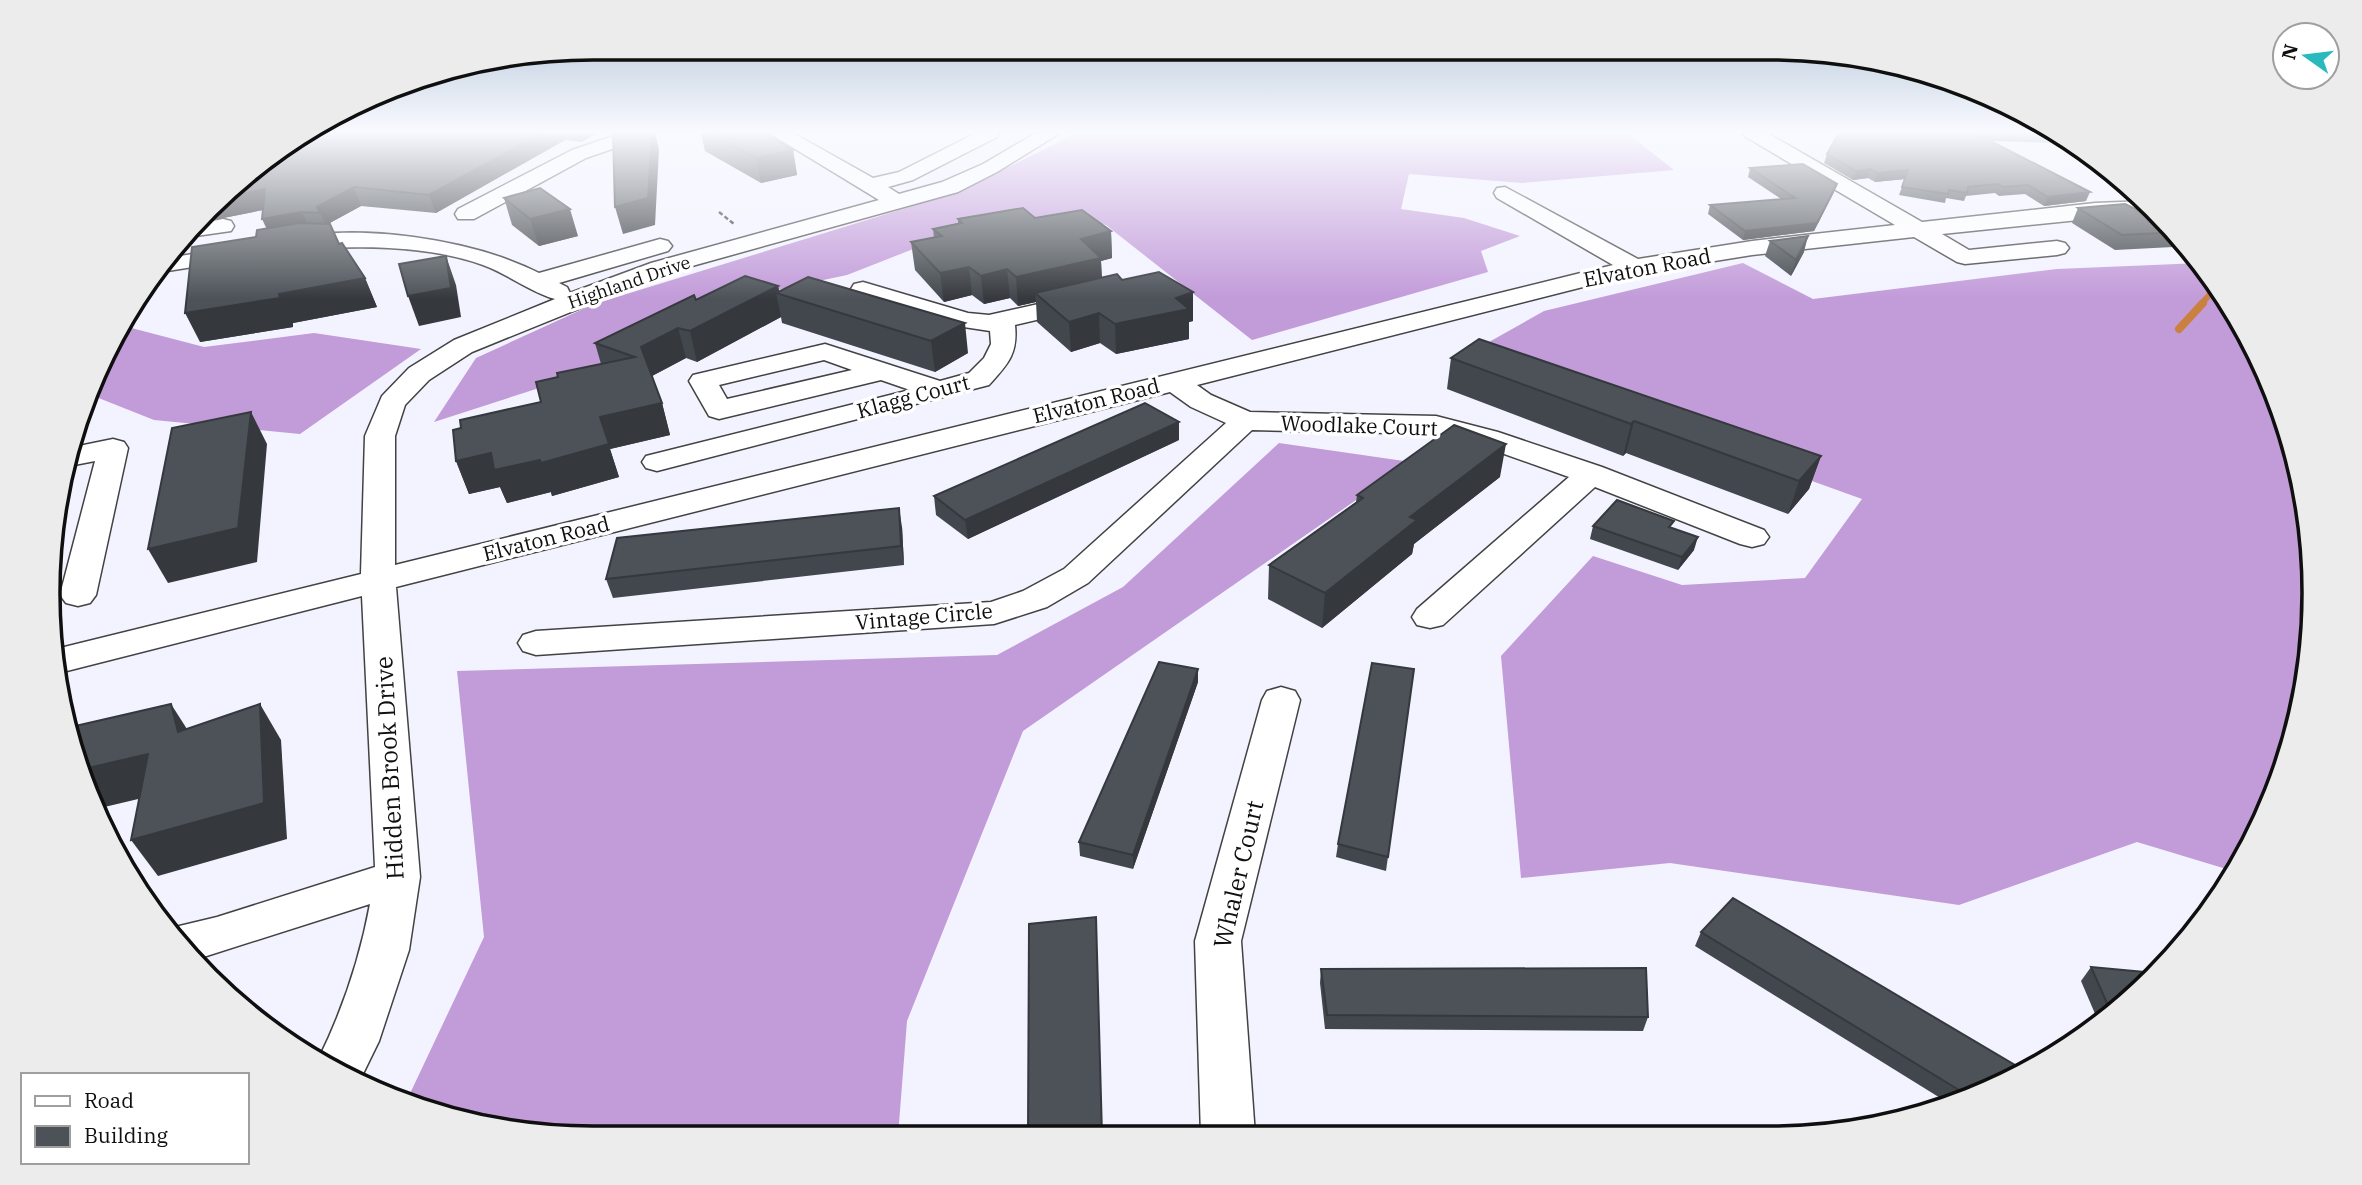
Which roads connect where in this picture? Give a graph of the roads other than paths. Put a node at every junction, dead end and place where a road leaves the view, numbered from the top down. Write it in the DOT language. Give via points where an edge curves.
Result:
graph roads {
  1 [pos="514,188"];
  2 [pos="858,188"];
  3 [pos="875,188"];
  4 [pos="946,188"];
  5 [pos="1849,188"];
  6 [pos="845,192"];
  7 [pos="1505,193"];
  8 [pos="899,202"];
  9 [pos="2137,208"];
  10 [pos="466,214"];
  11 [pos="727,218"];
  12 [pos="223,226"];
  13 [pos="203,229"];
  14 [pos="1918,229"];
  15 [pos="2057,248"];
  16 [pos="173,265"];
  17 [pos="1634,267"];
  18 [pos="536,282"];
  19 [pos="863,289"];
  20 [pos="1106,296"];
  21 [pos="574,300"];
  22 [pos="1002,322"];
  23 [pos="882,371"];
  24 [pos="1212,371"];
  25 [pos="1174,381"];
  26 [pos="939,390"];
  27 [pos="824,419"];
  28 [pos="1245,421"];
  29 [pos="78,455"];
  30 [pos="657,462"];
  31 [pos="842,464"];
  32 [pos="1591,474"];
  33 [pos="1752,537"];
  34 [pos="378,580"];
  35 [pos="78,595"];
  36 [pos="1430,617"];
  37 [pos="536,643"];
  38 [pos="64,659"];
  39 [pos="1281,700"];
  40 [pos="398,877"];
  41 [pos="190,942"];
  42 [pos="343,1063"];
  43 [pos="1227,1126"];
  1 -- 10 [label="street"];
  2 -- 6 [label="street"];
  3 -- 8 [label="street"];
  4 -- 8 [label="street, Highland Drive"];
  5 -- 14 [label="street"];
  7 -- 17 [label="street"];
  8 -- 21 [label="street, Highland Drive" via="659,268"];
  9 -- 14 [label="street, Elvaton Road"];
  11 -- 18 [label="street"];
  12 -- 13 [label="street"];
  14 -- 15 [label="street" via="1965,257"];
  14 -- 17 [label="street, Elvaton Road"];
  16 -- 18 [label="street" via="311,241 396,243 480,256"];
  17 -- 24 [label="street, Elvaton Road"];
  18 -- 21 [label="street"];
  19 -- 22 [label="street" via="966,321"];
  20 -- 22 [label="street"];
  21 -- 34 [label="street, Highland Drive" via="463,346 419,374 392,402 380,436"];
  22 -- 26 [label="street, Klagg Court" via="1004,344 996,361 979,379"];
  23 -- 23 [label="street" via="719,410 703,381 824,352"];
  23 -- 26 [label="street"];
  24 -- 25 [label="street, Elvaton Road"];
  24 -- 28 [label="street"];
  25 -- 28 [label="street" via="1201,401"];
  25 -- 31 [label="street, Elvaton Road"];
  26 -- 27 [label="street, Klagg Court"];
  27 -- 30 [label="street, Klagg Court"];
  27 -- 31 [label="street" via="809,435 816,455"];
  28 -- 32 [label="street, Woodlake Court" via="1436,425"];
  28 -- 37 [label="street, Vintage Circle" via="1076,576 1035,599 994,613"];
  29 -- 35 [label="street" via="113,448"];
  31 -- 34 [label="street, Elvaton Road"];
  32 -- 33 [label="street, Woodlake Court"];
  32 -- 36 [label="street"];
  34 -- 38 [label="street, Elvaton Road"];
  34 -- 40 [label="street, Hidden Brook Drive"];
  39 -- 43 [label="street, Whaler Court" via="1217,941"];
  40 -- 41 [label="street"];
  40 -- 42 [label="street, Hidden Brook Drive" via="385,950"];
}
